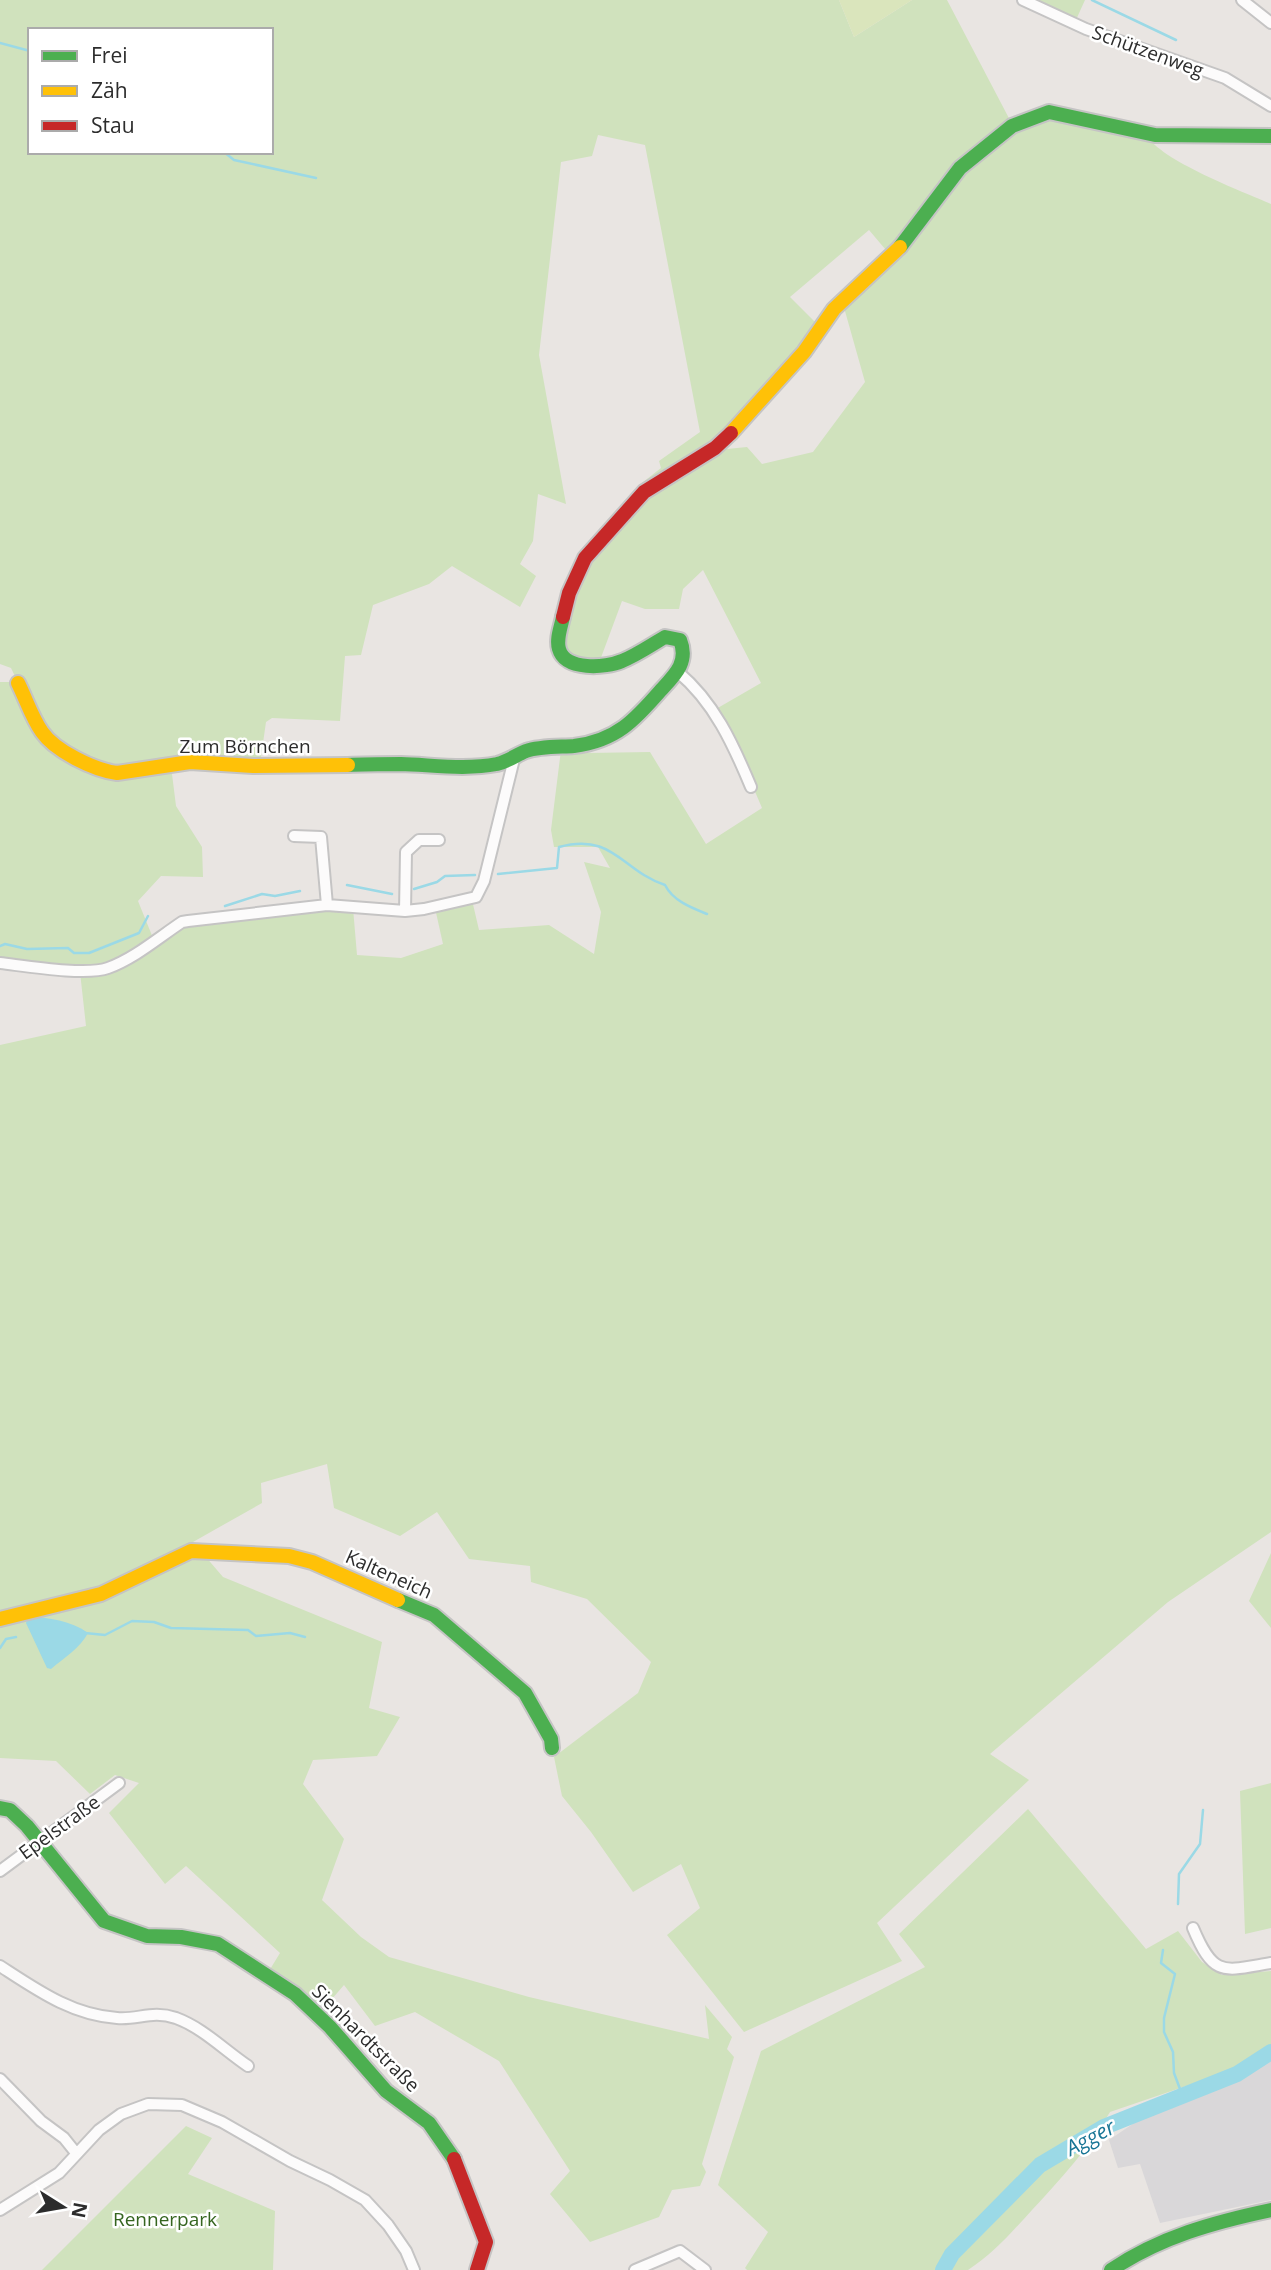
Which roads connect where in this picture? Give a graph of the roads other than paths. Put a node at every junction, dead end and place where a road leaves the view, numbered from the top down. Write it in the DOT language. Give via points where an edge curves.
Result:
graph roads {
  1 [pos="1023,0"];
  2 [pos="1242,0"];
  3 [pos="1271,23"];
  4 [pos="1271,106"];
  5 [pos="1271,136"];
  6 [pos="678,672"];
  7 [pos="18,683"];
  8 [pos="514,759"];
  9 [pos="751,786"];
  10 [pos="294,836"];
  11 [pos="439,840"];
  12 [pos="327,905"];
  13 [pos="405,911"];
  14 [pos="0,963"];
  15 [pos="0,1619"];
  16 [pos="552,1748"];
  17 [pos="119,1783"];
  18 [pos="0,1808"];
  19 [pos="39,1841"];
  20 [pos="0,1871"];
  21 [pos="1193,1928"];
  22 [pos="1271,1963"];
  23 [pos="0,1966"];
  24 [pos="248,2066"];
  25 [pos="0,2079"];
  26 [pos="76,2153"];
  27 [pos="0,2209"];
  28 [pos="1271,2210"];
  29 [pos="414,2270"];
  30 [pos="477,2270"];
  31 [pos="635,2270"];
  32 [pos="705,2270"];
  33 [pos="1111,2270"];
  1 -- 4 [label="street, Schützenweg" via="1086,29 1225,78"];
  2 -- 3 [label="street"];
  5 -- 6 [label="street" via="1155,135 1049,112 1012,126 960,168 900,250 834,309 804,352 729,435 643,492 585,558 569,593 558,640 564,658 588,666 620,662 672,636 683,647"];
  6 -- 8 [label="street, Zum Börnchen" via="619,732 582,745 527,751"];
  6 -- 9 [label="street" via="714,710"];
  7 -- 8 [label="street, Zum Börnchen" via="42,733 66,754 117,773 190,762 464,767"];
  8 -- 13 [label="street" via="476,897"];
  10 -- 12 [label="street" via="321,837"];
  11 -- 13 [label="street" via="419,840 406,852"];
  12 -- 13 [label="street"];
  12 -- 14 [label="street" via="182,922 105,969"];
  15 -- 16 [label="street, Kalteneich" via="102,1594 191,1551 289,1556 434,1615 525,1693"];
  17 -- 19 [label="street, Epelstraße"];
  18 -- 19 [label="street, Sienhardtstraße" via="10,1810"];
  19 -- 20 [label="street, Epelstraße"];
  19 -- 30 [label="street, Sienhardtstraße" via="104,1921 147,1936 218,1944 295,1994 386,2091 429,2123 455,2160 482,2229 486,2242"];
  21 -- 22 [label="street" via="1216,1966 1232,1969"];
  23 -- 24 [label="street" via="61,2004 92,2015 120,2019 148,2014 191,2024"];
  25 -- 26 [label="street"];
  26 -- 27 [label="street" via="59,2173"];
  26 -- 29 [label="street" via="121,2114 148,2105 183,2105 365,2200 406,2251"];
  28 -- 33 [label="street" via="1182,2232"];
  31 -- 32 [label="street" via="680,2251"];
}
